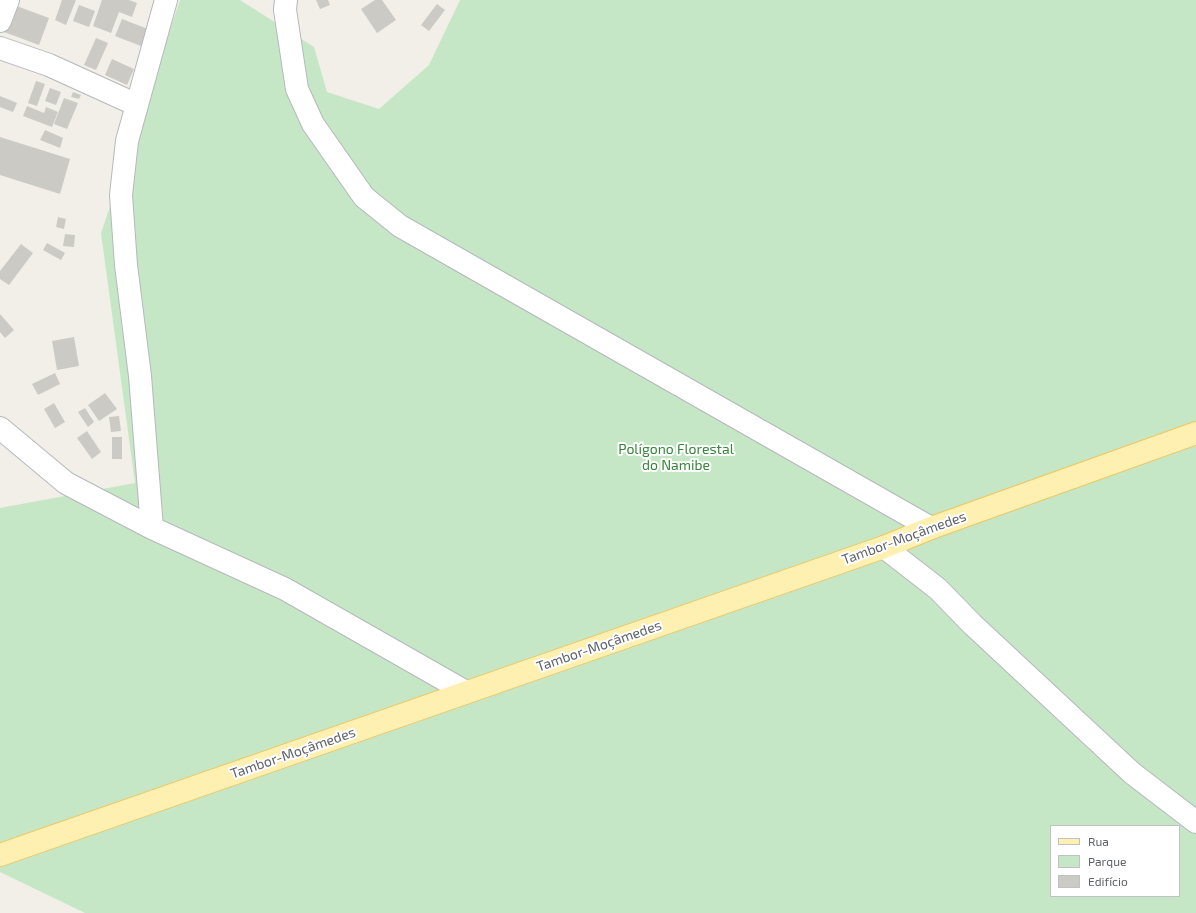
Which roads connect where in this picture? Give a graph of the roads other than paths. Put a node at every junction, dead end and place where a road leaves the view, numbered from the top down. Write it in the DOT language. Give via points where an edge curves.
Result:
graph roads {
  1 [pos="8,0"];
  2 [pos="166,0"];
  3 [pos="286,0"];
  4 [pos="0,21"];
  5 [pos="0,48"];
  6 [pos="137,105"];
  7 [pos="0,428"];
  8 [pos="1196,433"];
  9 [pos="152,528"];
  10 [pos="931,528"];
  11 [pos="884,547"];
  12 [pos="466,692"];
  13 [pos="1196,822"];
  14 [pos="0,855"];
  1 -- 4 [label="street"];
  2 -- 6 [label="street"];
  3 -- 10 [label="street" via="285,10 298,89 313,124 364,197 400,226"];
  5 -- 6 [label="street" via="49,65"];
  6 -- 9 [label="street" via="128,141 121,195 126,265 140,376"];
  7 -- 9 [label="street" via="66,483"];
  8 -- 10 [label="main road, Tambor-Moçâmedes"];
  9 -- 12 [label="street" via="285,589"];
  10 -- 11 [label="main road, Tambor-Moçâmedes"];
  11 -- 12 [label="main road, Tambor-Moçâmedes"];
  11 -- 13 [label="street" via="938,589 1132,773"];
  12 -- 14 [label="main road, Tambor-Moçâmedes"];
}
